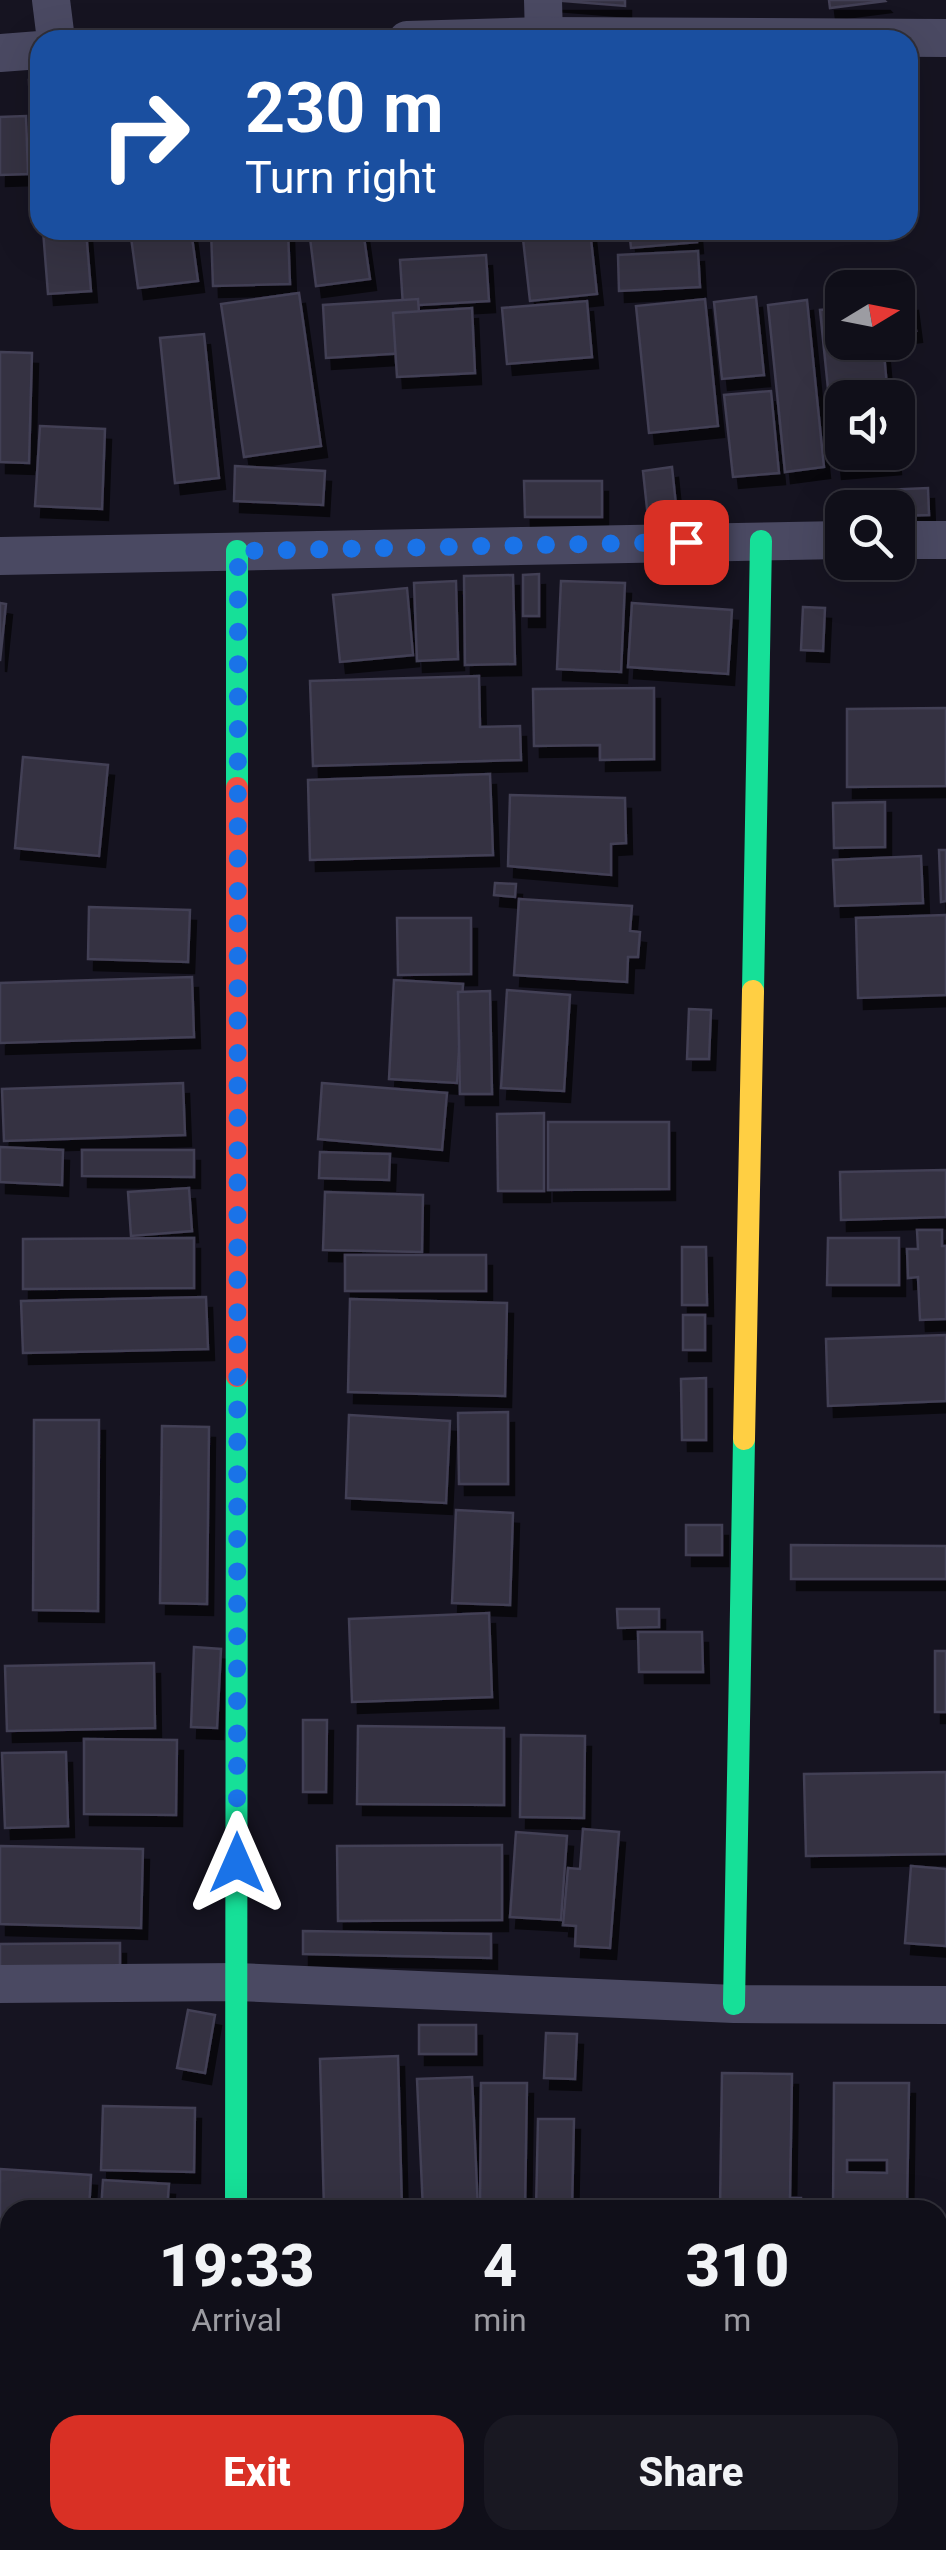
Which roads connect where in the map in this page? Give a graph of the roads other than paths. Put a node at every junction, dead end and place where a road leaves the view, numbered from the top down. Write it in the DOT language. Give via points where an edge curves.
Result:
graph roads {
  1 [pos="51,0"];
  2 [pos="543,18"];
  3 [pos="55,30"];
  4 [pos="469,30"];
  5 [pos="785,30"];
  6 [pos="918,37"];
  7 [pos="946,38"];
  8 [pos="30,51"];
  9 [pos="0,54"];
  10 [pos="761,540"];
  11 [pos="825,540"];
  12 [pos="915,540"];
  13 [pos="946,540"];
  14 [pos="238,551"];
  15 [pos="0,556"];
  16 [pos="237,1982"];
  17 [pos="0,1984"];
  18 [pos="734,2004"];
  19 [pos="946,2005"];
  20 [pos="236,2200"];
  1 -- 3 [label="street"];
  2 -- 4 [label="street"];
  2 -- 5 [label="street"];
  6 -- 7 [label="street"];
  8 -- 9 [label="street"];
  10 -- 11 [label="street"];
  10 -- 14 [label="street"];
  10 -- 18 [label="street"];
  12 -- 13 [label="street"];
  14 -- 15 [label="street"];
  14 -- 16 [label="street"];
  16 -- 17 [label="street"];
  16 -- 18 [label="street"];
  16 -- 20 [label="street"];
  18 -- 19 [label="street"];
}
